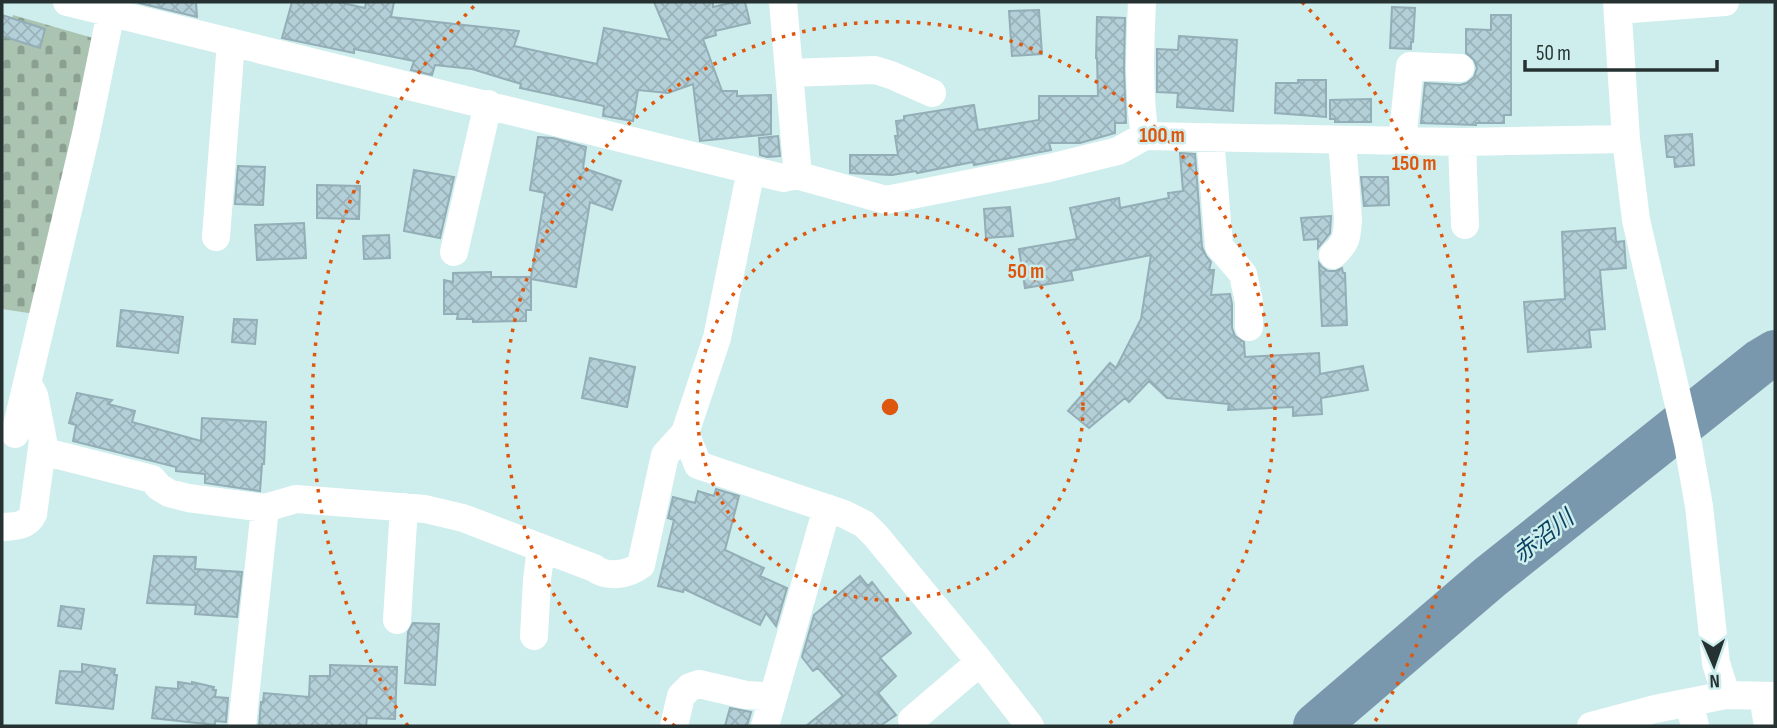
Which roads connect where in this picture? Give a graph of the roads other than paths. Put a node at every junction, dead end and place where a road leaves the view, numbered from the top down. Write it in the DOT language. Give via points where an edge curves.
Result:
graph roads {
  1 [pos="67,2"];
  2 [pos="783,2"];
  3 [pos="1142,2"];
  4 [pos="1726,2"];
  5 [pos="1618,6"];
  6 [pos="111,12"];
  7 [pos="230,42"];
  8 [pos="1460,68"];
  9 [pos="789,73"];
  10 [pos="932,93"];
  11 [pos="488,104"];
  12 [pos="1145,136"];
  13 [pos="1210,137"];
  14 [pos="1626,139"];
  15 [pos="1342,140"];
  16 [pos="1402,141"];
  17 [pos="1462,142"];
  18 [pos="751,170"];
  19 [pos="796,175"];
  20 [pos="1465,225"];
  21 [pos="216,237"];
  22 [pos="454,252"];
  23 [pos="1333,255"];
  24 [pos="1250,327"];
  25 [pos="28,383"];
  26 [pos="685,433"];
  27 [pos="15,434"];
  28 [pos="42,452"];
  29 [pos="404,507"];
  30 [pos="265,508"];
  31 [pos="827,508"];
  32 [pos="2,527"];
  33 [pos="541,548"];
  34 [pos="397,620"];
  35 [pos="534,636"];
  36 [pos="980,662"];
  37 [pos="774,694"];
  38 [pos="1726,695"];
  39 [pos="1769,696"];
  40 [pos="1692,714"];
  41 [pos="912,720"];
  42 [pos="242,726"];
  43 [pos="674,726"];
  44 [pos="765,726"];
  45 [pos="1030,726"];
  46 [pos="1595,726"];
  47 [pos="1768,726"];
  1 -- 6 [label="street"];
  2 -- 9 [label="street"];
  3 -- 12 [label="street"];
  4 -- 5 [label="street"];
  5 -- 14 [label="street"];
  6 -- 7 [label="street"];
  6 -- 25 [label="street"];
  7 -- 11 [label="street"];
  7 -- 21 [label="street"];
  8 -- 16 [label="street" via="1410,66"];
  9 -- 10 [label="street" via="875,71"];
  9 -- 19 [label="street"];
  11 -- 18 [label="street"];
  11 -- 22 [label="street"];
  12 -- 13 [label="street"];
  12 -- 19 [label="street" via="1118,151 886,200"];
  13 -- 15 [label="street"];
  13 -- 24 [label="street" via="1219,246 1244,274"];
  14 -- 17 [label="street"];
  14 -- 38 [label="street" via="1636,220 1688,444 1716,663"];
  15 -- 16 [label="street"];
  15 -- 23 [label="street" via="1348,232"];
  16 -- 17 [label="street"];
  17 -- 20 [label="street"];
  18 -- 19 [label="street" via="783,178"];
  18 -- 26 [label="street" via="717,338"];
  25 -- 27 [label="street"];
  25 -- 28 [label="street"];
  26 -- 31 [label="street" via="698,465"];
  26 -- 33 [label="street" via="665,455 641,565 632,572 601,573"];
  28 -- 30 [label="street" via="152,479 169,493 188,498"];
  28 -- 32 [label="street" via="30,521"];
  29 -- 30 [label="street" via="296,499"];
  29 -- 33 [label="street" via="463,518"];
  29 -- 34 [label="street"];
  30 -- 42 [label="street"];
  31 -- 36 [label="street" via="864,524 876,536"];
  31 -- 37 [label="street"];
  33 -- 35 [label="street"];
  36 -- 41 [label="street"];
  36 -- 45 [label="street"];
  37 -- 43 [label="street" via="746,695 699,684 681,695"];
  37 -- 44 [label="street"];
  38 -- 39 [label="street"];
  38 -- 40 [label="street"];
  39 -- 47 [label="street"];
  40 -- 46 [label="street" via="1655,709"];
}
